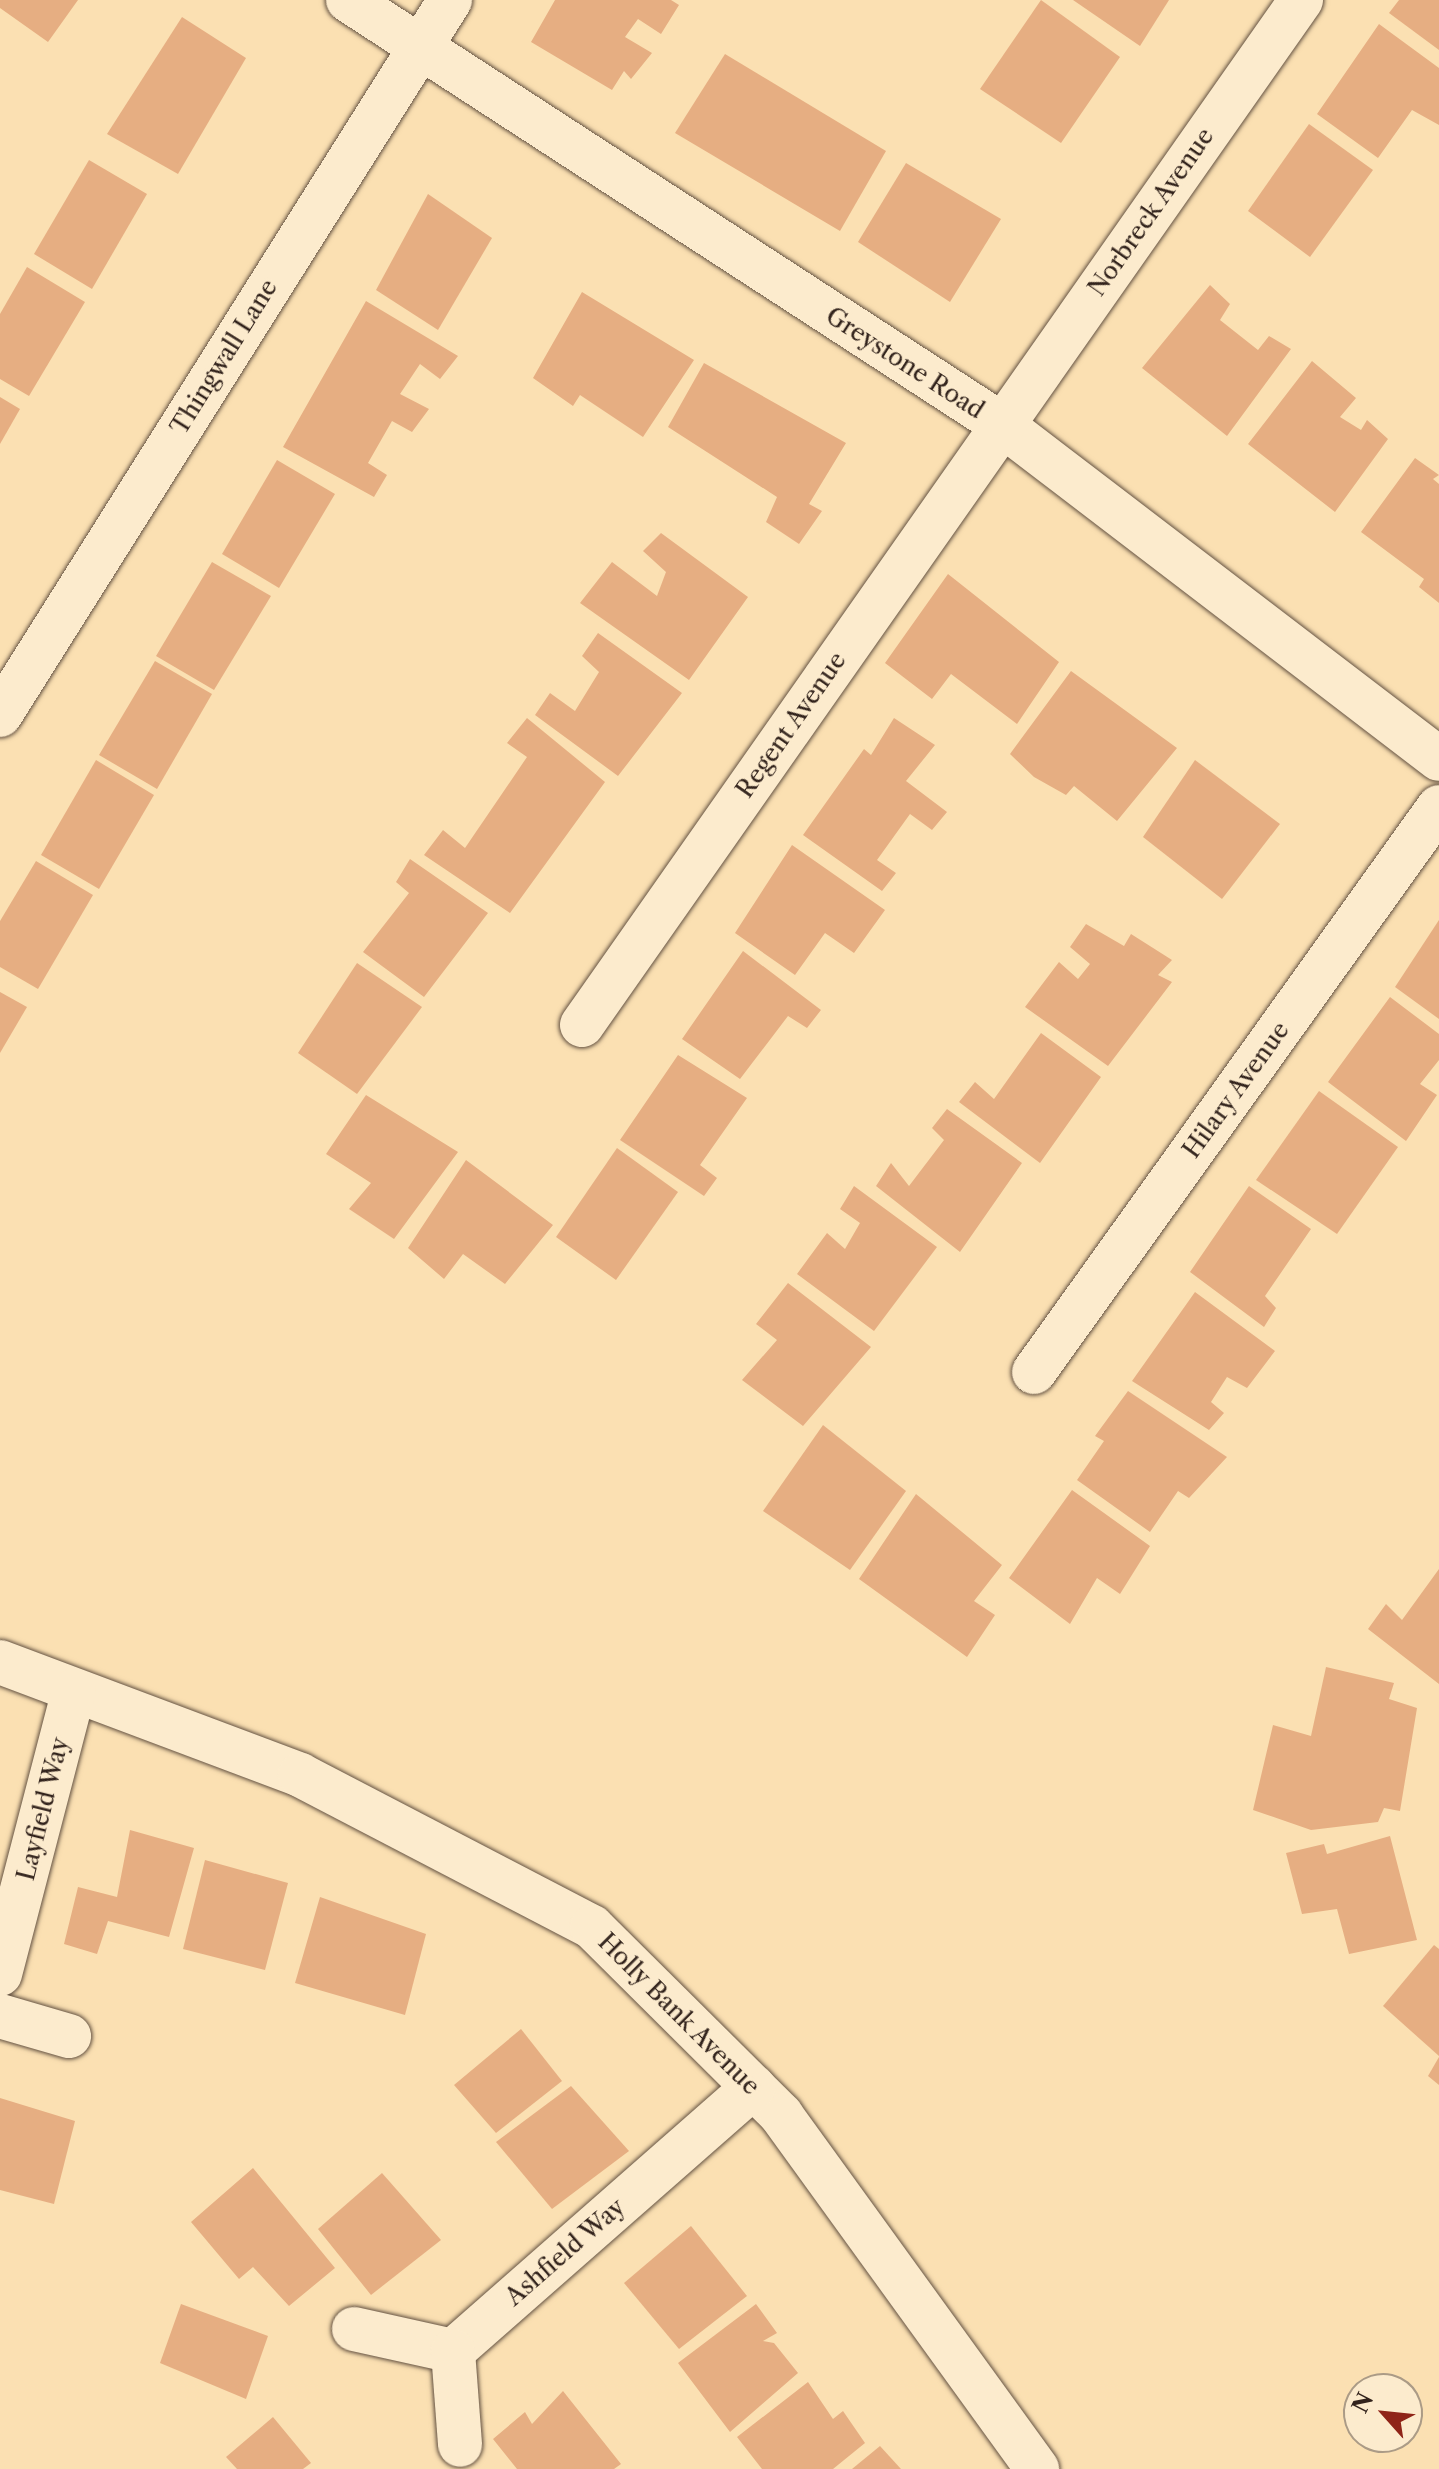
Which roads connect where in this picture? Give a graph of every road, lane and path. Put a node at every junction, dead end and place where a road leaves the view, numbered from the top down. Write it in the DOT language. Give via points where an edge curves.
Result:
graph roads {
  1 [pos="348,0"];
  2 [pos="450,0"];
  3 [pos="1301,0"];
  4 [pos="419,48"];
  5 [pos="1001,424"];
  6 [pos="0,715"];
  7 [pos="1439,759"];
  8 [pos="1439,807"];
  9 [pos="582,1025"];
  10 [pos="1034,1372"];
  11 [pos="0,1662"];
  12 [pos="74,1690"];
  13 [pos="0,1974"];
  14 [pos="0,2016"];
  15 [pos="69,2036"];
  16 [pos="753,2087"];
  17 [pos="354,2329"];
  18 [pos="453,2351"];
  19 [pos="460,2445"];
  20 [pos="1037,2469"];
  1 -- 4 [label="street, Greystone Road"];
  2 -- 4 [label="street, Thingwall Lane"];
  3 -- 5 [label="street, Norbreck Avenue"];
  4 -- 5 [label="street, Greystone Road"];
  4 -- 6 [label="street, Thingwall Lane"];
  5 -- 7 [label="street, Greystone Road"];
  5 -- 9 [label="street, Regent Avenue"];
  8 -- 10 [label="street, Hilary Avenue"];
  11 -- 12 [label="street, Holly Bank Avenue"];
  12 -- 13 [label="street, Layfield Way"];
  12 -- 16 [label="street, Holly Bank Avenue" via="300,1775 592,1927"];
  14 -- 15 [label="street"];
  16 -- 18 [label="street, Ashfield Way"];
  16 -- 20 [label="street, Holly Bank Avenue" via="781,2115"];
  17 -- 18 [label="street"];
  18 -- 19 [label="street"];
}
